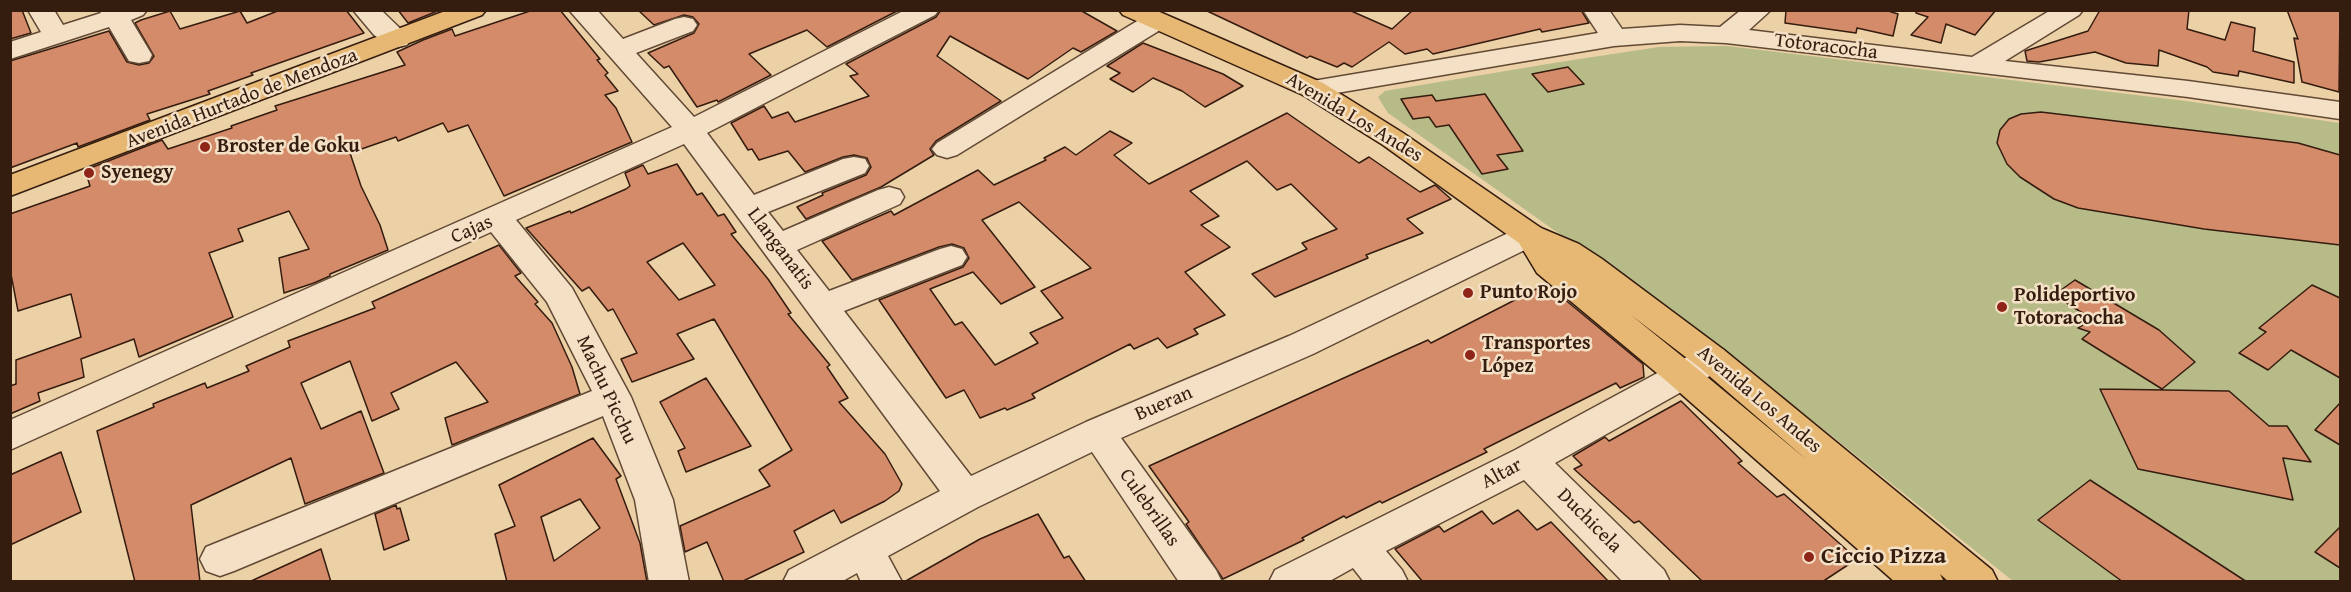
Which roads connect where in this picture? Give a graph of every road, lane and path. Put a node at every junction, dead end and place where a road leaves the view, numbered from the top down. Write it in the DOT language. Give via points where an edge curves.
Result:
graph roads {
  1 [pos="41,10"];
  2 [pos="366,10"];
  3 [pos="473,10"];
  4 [pos="582,10"];
  5 [pos="926,10"];
  6 [pos="1596,10"];
  7 [pos="1758,10"];
  8 [pos="2070,10"];
  9 [pos="120,12"];
  10 [pos="1144,16"];
  11 [pos="684,25"];
  12 [pos="1726,35"];
  13 [pos="57,36"];
  14 [pos="1614,38"];
  15 [pos="398,39"];
  16 [pos="618,50"];
  17 [pos="10,51"];
  18 [pos="139,56"];
  19 [pos="1977,66"];
  20 [pos="1313,89"];
  21 [pos="2340,111"];
  22 [pos="690,130"];
  23 [pos="947,149"];
  24 [pos="854,166"];
  25 [pos="10,186"];
  26 [pos="889,197"];
  27 [pos="749,208"];
  28 [pos="498,219"];
  29 [pos="1530,235"];
  30 [pos="778,246"];
  31 [pos="951,257"];
  32 [pos="823,306"];
  33 [pos="1697,367"];
  34 [pos="613,397"];
  35 [pos="1099,432"];
  36 [pos="10,436"];
  37 [pos="1528,460"];
  38 [pos="965,496"];
  39 [pos="1360,548"];
  40 [pos="220,559"];
  41 [pos="873,565"];
  42 [pos="1930,575"];
  43 [pos="669,582"];
  44 [pos="803,582"];
  45 [pos="1202,582"];
  46 [pos="1289,582"];
  47 [pos="1388,582"];
  48 [pos="1650,582"];
  49 [pos="1978,582"];
  1 -- 13 [label="street"];
  2 -- 15 [label="street"];
  3 -- 15 [label="main road, Avenida Hurtado de Mendoza"];
  4 -- 16 [label="street, Llanganatis"];
  5 -- 22 [label="street, Cajas"];
  6 -- 14 [label="street"];
  7 -- 12 [label="street"];
  8 -- 19 [label="street"];
  9 -- 13 [label="street"];
  9 -- 18 [label="street"];
  10 -- 20 [label="main road, Avenida Los Andes"];
  10 -- 23 [label="street"];
  11 -- 16 [label="street"];
  12 -- 14 [label="street, Totoracocha" via="1680,33"];
  12 -- 19 [label="street, Totoracocha"];
  13 -- 17 [label="street"];
  14 -- 20 [label="street, Totoracocha"];
  15 -- 25 [label="main road, Avenida Hurtado de Mendoza"];
  16 -- 22 [label="street, Llanganatis"];
  19 -- 21 [label="street, Totoracocha" via="2188,88"];
  20 -- 29 [label="main road, Avenida Los Andes" via="1393,139"];
  22 -- 27 [label="street, Llanganatis"];
  22 -- 28 [label="street, Cajas"];
  24 -- 27 [label="street"];
  26 -- 30 [label="street"];
  27 -- 30 [label="street, Llanganatis"];
  28 -- 34 [label="street, Machu Picchu" via="560,296"];
  28 -- 36 [label="street, Cajas"];
  29 -- 33 [label="main road, Avenida Los Andes" via="1548,265"];
  29 -- 35 [label="street, Bueran" via="1301,345"];
  30 -- 32 [label="street, Llanganatis"];
  31 -- 32 [label="street"];
  32 -- 38 [label="street, Llanganatis"];
  33 -- 37 [label="street, Altar"];
  33 -- 42 [label="main road, Avenida Los Andes"];
  34 -- 40 [label="street"];
  34 -- 43 [label="street, Machu Picchu" via="654,501"];
  35 -- 38 [label="street, Bueran"];
  35 -- 45 [label="street, Culebrillas"];
  37 -- 39 [label="street, Altar"];
  37 -- 48 [label="street, Duchicela"];
  38 -- 41 [label="street, Bueran"];
  39 -- 46 [label="street, Altar"];
  39 -- 47 [label="street"];
  41 -- 44 [label="street, Bueran"];
  42 -- 49 [label="main road, Avenida Los Andes"];
}
